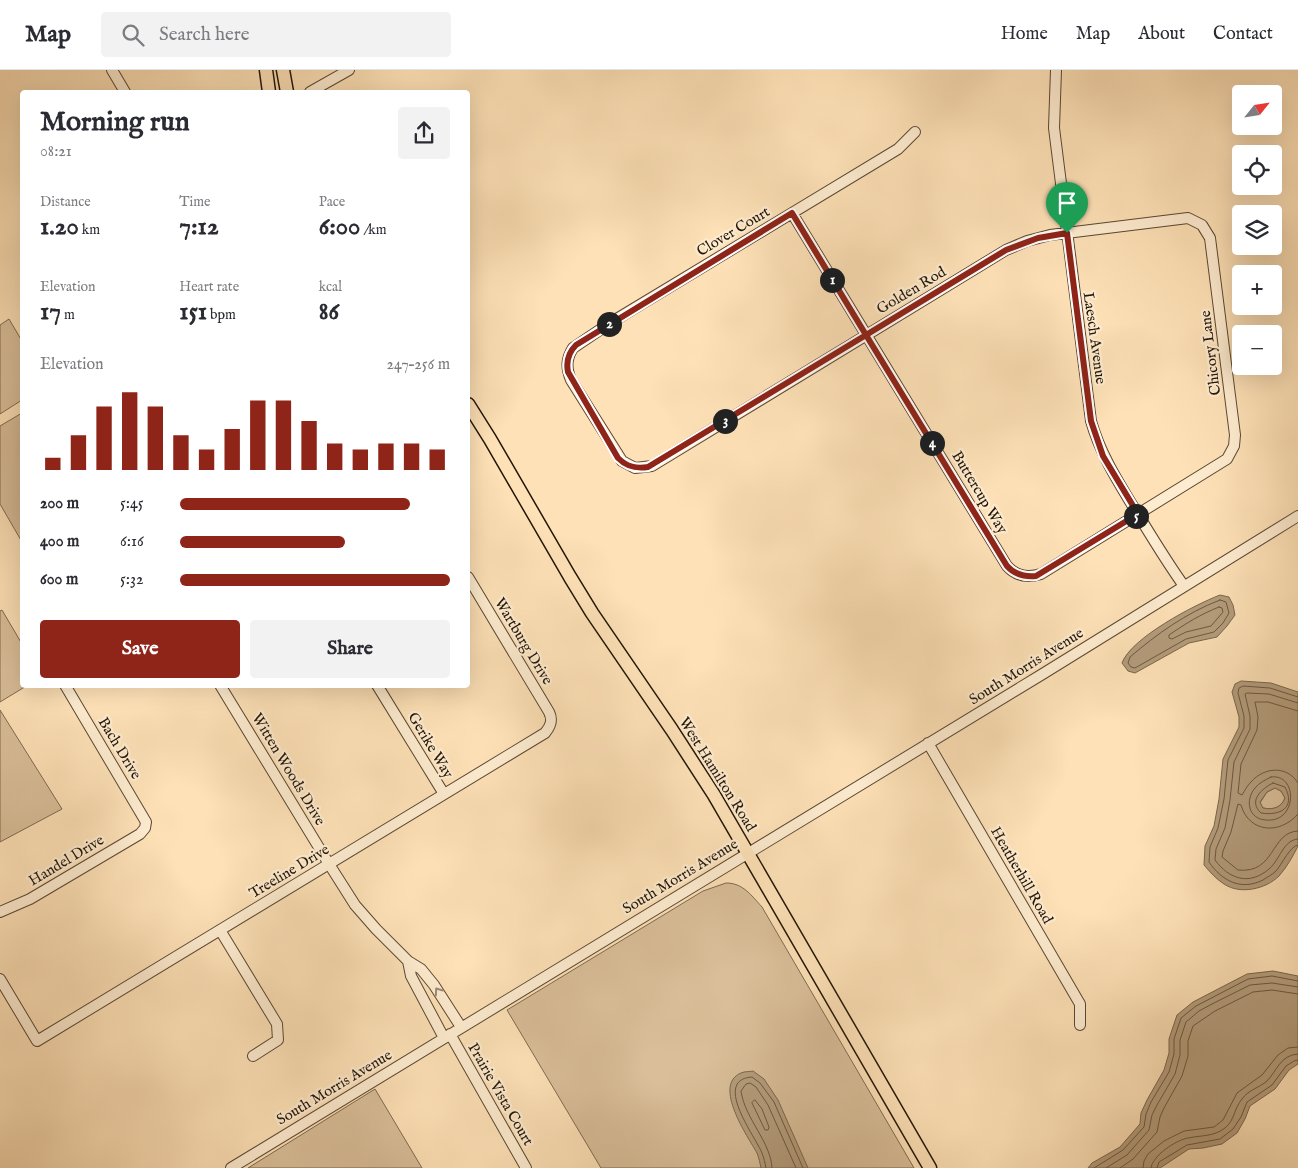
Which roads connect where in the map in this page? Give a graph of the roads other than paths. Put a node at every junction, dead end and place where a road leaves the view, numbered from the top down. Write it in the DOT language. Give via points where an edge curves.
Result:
graph roads {
  1 [pos="112,70"];
  2 [pos="266,70"];
  3 [pos="283,70"];
  4 [pos="349,70"];
  5 [pos="1056,70"];
  6 [pos="124,90"];
  7 [pos="270,90"];
  8 [pos="286,90"];
  9 [pos="314,90"];
  10 [pos="915,132"];
  11 [pos="792,213"];
  12 [pos="1200,224"];
  13 [pos="1067,233"];
  14 [pos="866,335"];
  15 [pos="470,407"];
  16 [pos="635,468"];
  17 [pos="1138,514"];
  18 [pos="1298,516"];
  19 [pos="470,580"];
  20 [pos="1184,586"];
  21 [pos="67,688"];
  22 [pos="222,688"];
  23 [pos="379,688"];
  24 [pos="551,722"];
  25 [pos="928,743"];
  26 [pos="444,794"];
  27 [pos="145,828"];
  28 [pos="748,852"];
  29 [pos="329,864"];
  30 [pos="0,912"];
  31 [pos="220,930"];
  32 [pos="408,961"];
  33 [pos="0,980"];
  34 [pos="1080,1025"];
  35 [pos="461,1027"];
  36 [pos="447,1036"];
  37 [pos="252,1056"];
  38 [pos="231,1168"];
  39 [pos="526,1168"];
  40 [pos="930,1168"];
  1 -- 6 [label="street"];
  2 -- 7 [label="main road"];
  3 -- 8 [label="main road"];
  4 -- 9 [label="street"];
  5 -- 13 [label="street, Laesch Avenue" via="1054,128"];
  10 -- 11 [label="street, Clover Court" via="898,148"];
  11 -- 14 [label="street, Buttercup Way"];
  11 -- 16 [label="street, Clover Court" via="576,345 568,358 568,372 618,458"];
  12 -- 13 [label="street, Golden Rod" via="1188,218"];
  12 -- 17 [label="street, Chicory Lane" via="1210,238 1234,446 1223,462"];
  13 -- 14 [label="street, Golden Rod" via="1033,239 1006,250"];
  13 -- 17 [label="street, Laesch Avenue" via="1091,421 1103,456"];
  14 -- 16 [label="street, Golden Rod" via="652,466"];
  14 -- 17 [label="street, Buttercup Way" via="1007,566 1015,573 1023,576 1041,574"];
  15 -- 28 [label="main road, West Hamilton Road" via="574,585 687,753"];
  17 -- 20 [label="street, Laesch Avenue"];
  18 -- 20 [label="street, South Morris Avenue"];
  19 -- 24 [label="street, Wartburg Drive" via="549,712"];
  20 -- 25 [label="street, South Morris Avenue"];
  21 -- 27 [label="street, Bach Drive" via="142,814"];
  22 -- 29 [label="street, Witten Woods Drive"];
  23 -- 26 [label="street, Gerike Way"];
  24 -- 26 [label="street, Treeline Drive" via="545,733"];
  25 -- 28 [label="street, South Morris Avenue"];
  25 -- 34 [label="street, Heatherhill Road" via="1080,1004"];
  26 -- 29 [label="street, Treeline Drive"];
  27 -- 30 [label="street, Handel Drive" via="30,900"];
  28 -- 35 [label="street, South Morris Avenue"];
  28 -- 40 [label="main road, West Hamilton Road"];
  29 -- 31 [label="street, Treeline Drive"];
  29 -- 32 [label="street, Witten Woods Drive" via="355,905"];
  31 -- 33 [label="street, Treeline Drive" via="37,1040"];
  31 -- 37 [label="street" via="277,1024 278,1040"];
  35 -- 32 [label="street, Witten Woods Drive, one-way" via="434,985 421,969"];
  32 -- 36 [label="street, Witten Woods Drive" via="412,976"];
  35 -- 36 [label="street, South Morris Avenue"];
  36 -- 38 [label="street, South Morris Avenue"];
  36 -- 39 [label="street, Prairie Vista Court"];
}
